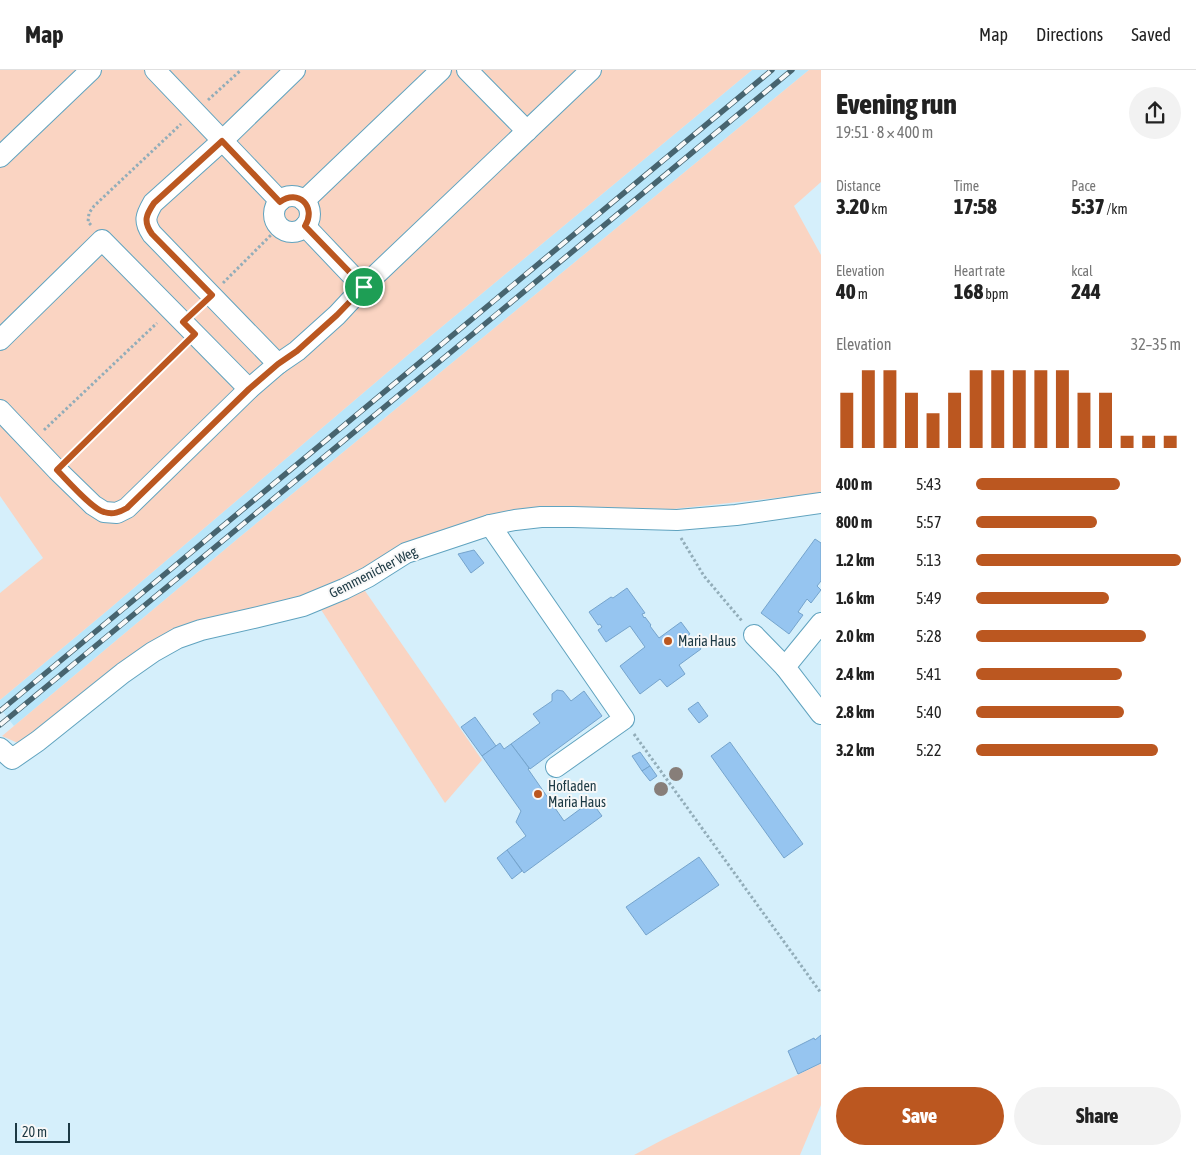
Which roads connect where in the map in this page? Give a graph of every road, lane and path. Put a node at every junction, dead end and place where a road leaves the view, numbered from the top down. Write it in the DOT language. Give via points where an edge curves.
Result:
graph roads {
  1 [pos="91,70"];
  2 [pos="155,70"];
  3 [pos="241,70"];
  4 [pos="295,70"];
  5 [pos="441,70"];
  6 [pos="467,70"];
  7 [pos="591,70"];
  8 [pos="195,112"];
  9 [pos="527,131"];
  10 [pos="222,141"];
  11 [pos="0,157"];
  12 [pos="304,201"];
  13 [pos="280,202"];
  14 [pos="305,226"];
  15 [pos="279,227"];
  16 [pos="102,240"];
  17 [pos="364,287"];
  18 [pos="212,295"];
  19 [pos="171,310"];
  20 [pos="195,334"];
  21 [pos="0,340"];
  22 [pos="278,364"];
  23 [pos="249,389"];
  24 [pos="0,410"];
  25 [pos="31,443"];
  26 [pos="57,470"];
  27 [pos="821,503"];
  28 [pos="677,520"];
  29 [pos="490,525"];
  30 [pos="821,623"];
  31 [pos="754,635"];
  32 [pos="786,667"];
  33 [pos="821,714"];
  34 [pos="624,720"];
  35 [pos="0,748"];
  36 [pos="556,767"];
  37 [pos="821,993"];
  1 -- 11 [label="street"];
  2 -- 8 [label="street"];
  3 -- 8 [label="path"];
  4 -- 10 [label="street"];
  5 -- 12 [label="street"];
  6 -- 9 [label="street"];
  7 -- 9 [label="street"];
  8 -- 10 [label="street"];
  8 -- 16 [label="path" via="94,206 88,222"];
  9 -- 17 [label="street"];
  10 -- 13 [label="street"];
  10 -- 18 [label="street" via="154,203 146,220 152,234"];
  12 -- 13 [label="street" via="289,197"];
  12 -- 14 [label="street" via="309,216"];
  13 -- 15 [label="street" via="274,211"];
  14 -- 15 [label="street" via="295,232"];
  14 -- 17 [label="street"];
  15 -- 18 [label="path"];
  16 -- 19 [label="street"];
  16 -- 21 [label="street"];
  17 -- 22 [label="street" via="297,351"];
  18 -- 22 [label="street"];
  19 -- 20 [label="street"];
  19 -- 25 [label="path"];
  20 -- 23 [label="street"];
  20 -- 26 [label="path"];
  22 -- 23 [label="street"];
  23 -- 26 [label="street" via="127,508 117,513 104,512 92,505"];
  24 -- 25 [label="street"];
  25 -- 26 [label="street"];
  27 -- 28 [label="street, Gemmenicher Weg"];
  28 -- 29 [label="street, Gemmenicher Weg" via="549,517"];
  28 -- 31 [label="path" via="682,540 704,576"];
  29 -- 34 [label="street"];
  29 -- 35 [label="street, Gemmenicher Weg" via="406,553 368,577 303,606 178,638 122,672 12,759"];
  30 -- 32 [label="street"];
  31 -- 32 [label="street"];
  32 -- 33 [label="street"];
  34 -- 36 [label="street"];
  34 -- 37 [label="path"];
}
